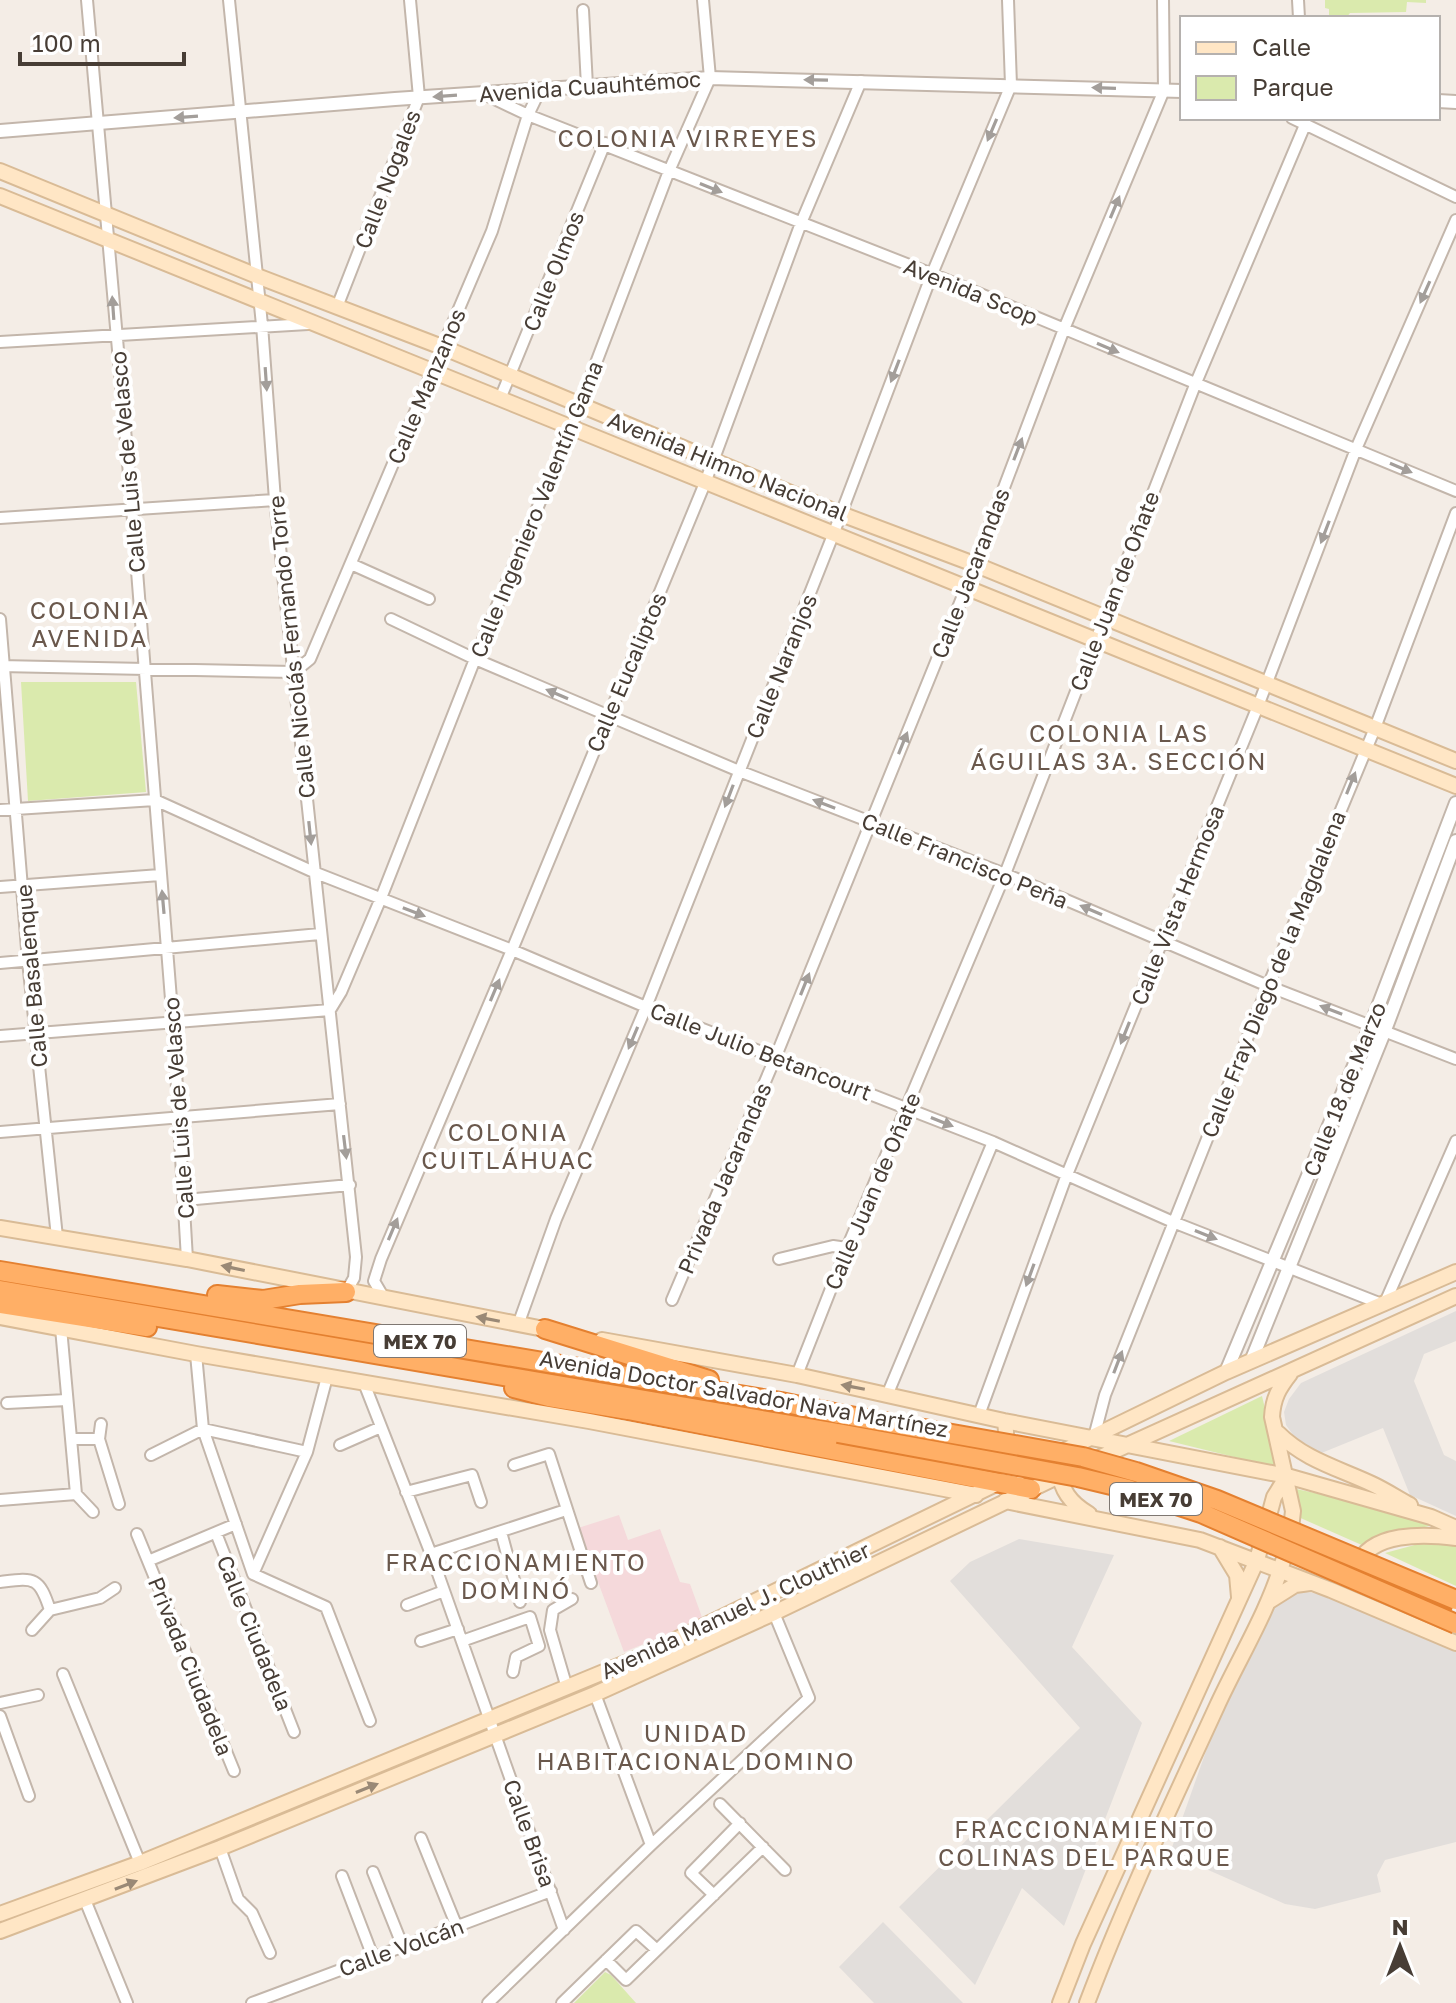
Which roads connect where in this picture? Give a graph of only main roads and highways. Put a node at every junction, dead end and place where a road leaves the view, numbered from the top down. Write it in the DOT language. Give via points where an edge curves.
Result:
graph roads {
  1 [pos="0,171"];
  2 [pos="0,196"];
  3 [pos="1456,761"];
  4 [pos="1456,786"];
  5 [pos="0,1228"];
  6 [pos="0,1271"];
  7 [pos="1456,1272"];
  8 [pos="0,1290"];
  9 [pos="121,1290"];
  10 [pos="346,1292"];
  11 [pos="1456,1296"];
  12 [pos="0,1304"];
  13 [pos="1384,1305"];
  14 [pos="0,1317"];
  15 [pos="1388,1327"];
  16 [pos="545,1329"];
  17 [pos="247,1332"];
  18 [pos="412,1359"];
  19 [pos="1294,1370"];
  20 [pos="781,1402"];
  21 [pos="628,1410"];
  22 [pos="589,1421"];
  23 [pos="1004,1421"];
  24 [pos="839,1423"];
  25 [pos="724,1429"];
  26 [pos="1276,1431"];
  27 [pos="1094,1437"];
  28 [pos="1130,1445"];
  29 [pos="746,1450"];
  30 [pos="1057,1453"];
  31 [pos="913,1466"];
  32 [pos="1059,1476"];
  33 [pos="1287,1476"];
  34 [pos="999,1483"];
  35 [pos="1031,1489"];
  36 [pos="974,1495"];
  37 [pos="1007,1501"];
  38 [pos="1431,1517"];
  39 [pos="1097,1518"];
  40 [pos="1456,1528"];
  41 [pos="1456,1538"];
  42 [pos="1220,1546"];
  43 [pos="1257,1560"];
  44 [pos="1281,1569"];
  45 [pos="1313,1583"];
  46 [pos="1239,1599"];
  47 [pos="1456,1600"];
  48 [pos="1268,1602"];
  49 [pos="1456,1624"];
  50 [pos="1416,1627"];
  51 [pos="1456,1643"];
  52 [pos="1224,1692"];
  53 [pos="1191,1705"];
  54 [pos="0,1914"];
  55 [pos="0,1931"];
  56 [pos="1060,2003"];
  57 [pos="1087,2003"];
  1 -- 3 [label="main road, Avenida Himno Nacional"];
  2 -- 4 [label="main road, Avenida Himno Nacional"];
  10 -- 5 [label="main road, Avenida Doctor Salvador Nava Martínez, one-way"];
  6 -- 9 [label="highway, Avenida Doctor Salvador Nava Martínez / MEX 70"];
  7 -- 13 [label="main road, Avenida Manuel J. Clouthier"];
  8 -- 17 [label="highway, Avenida Doctor Salvador Nava Martínez / MEX 70"];
  9 -- 10 [label="highway" via="263,1300"];
  9 -- 20 [label="highway, Avenida Doctor Salvador Nava Martínez / MEX 70"];
  16 -- 10 [label="main road, Avenida Doctor Salvador Nava Martínez, one-way"];
  11 -- 15 [label="main road, Avenida Manuel J. Clouthier"];
  12 -- 17 [label="highway" via="157,1329"];
  13 -- 15 [label="main road"];
  13 -- 27 [label="main road, Avenida Manuel J. Clouthier" via="1252,1359"];
  14 -- 22 [label="main road"];
  15 -- 19 [label="main road, Avenida Manuel J. Clouthier"];
  16 -- 20 [label="highway"];
  23 -- 16 [label="main road, Avenida Doctor Salvador Nava Martínez, one-way" via="888,1393"];
  17 -- 18 [label="highway, Avenida Doctor Salvador Nava Martínez / MEX 70"];
  18 -- 21 [label="highway" via="549,1397"];
  18 -- 24 [label="highway, Avenida Doctor Salvador Nava Martínez / MEX 70"];
  19 -- 26 [label="main road" via="1273,1403"];
  19 -- 28 [label="main road, Avenida Manuel J. Clouthier"];
  20 -- 24 [label="highway, Avenida Doctor Salvador Nava Martínez / MEX 70"];
  21 -- 22 [label="main road"];
  21 -- 25 [label="highway"];
  22 -- 29 [label="main road"];
  23 -- 27 [label="main road, Avenida Doctor Salvador Nava Martínez"];
  23 -- 31 [label="main road" via="1005,1445 975,1464 955,1469"];
  24 -- 47 [label="highway, Avenida Doctor Salvador Nava Martínez / MEX 70, bridge" via="1083,1457 1136,1472 1217,1500"];
  24 -- 49 [label="highway, Avenida Doctor Salvador Nava Martínez / MEX 70, bridge" via="1128,1489 1201,1513"];
  25 -- 29 [label="main road"];
  25 -- 31 [label="highway"];
  26 -- 33 [label="main road"];
  26 -- 38 [label="main road" via="1310,1459 1373,1484"];
  27 -- 28 [label="main road, Avenida Doctor Salvador Nava Martínez"];
  27 -- 30 [label="main road, Avenida Manuel J. Clouthier"];
  28 -- 32 [label="main road, Avenida Manuel J. Clouthier"];
  28 -- 33 [label="main road, Avenida Doctor Salvador Nava Martínez"];
  29 -- 36 [label="main road"];
  30 -- 32 [label="main road"];
  30 -- 34 [label="main road, Avenida Manuel J. Clouthier"];
  31 -- 34 [label="highway"];
  32 -- 35 [label="main road, Avenida Manuel J. Clouthier"];
  32 -- 39 [label="main road" via="1070,1500"];
  33 -- 38 [label="main road, Avenida Doctor Salvador Nava Martínez"];
  33 -- 43 [label="main road" via="1274,1497"];
  33 -- 44 [label="main road" via="1293,1511"];
  34 -- 35 [label="highway"];
  34 -- 36 [label="main road, Avenida Manuel J. Clouthier"];
  35 -- 37 [label="main road, Avenida Manuel J. Clouthier"];
  36 -- 37 [label="main road"];
  36 -- 54 [label="main road, Avenida Manuel J. Clouthier" via="640,1657 140,1863"];
  37 -- 39 [label="main road"];
  55 -- 37 [label="main road, Avenida Manuel J. Clouthier, one-way" via="220,1848 595,1694"];
  38 -- 40 [label="main road, Avenida Doctor Salvador Nava Martínez"];
  39 -- 42 [label="main road"];
  41 -- 50 [label="main road" via="1387,1540 1358,1564 1363,1590"];
  42 -- 43 [label="main road"];
  42 -- 46 [label="main road" via="1237,1575"];
  43 -- 44 [label="main road"];
  43 -- 46 [label="main road"];
  44 -- 45 [label="main road"];
  44 -- 48 [label="main road"];
  45 -- 48 [label="main road" via="1295,1585"];
  45 -- 50 [label="main road"];
  46 -- 53 [label="main road"];
  48 -- 52 [label="main road"];
  50 -- 51 [label="main road"];
  52 -- 53 [label="main road" via="1208,1694"];
  52 -- 57 [label="main road"];
  53 -- 56 [label="main road"];
}
